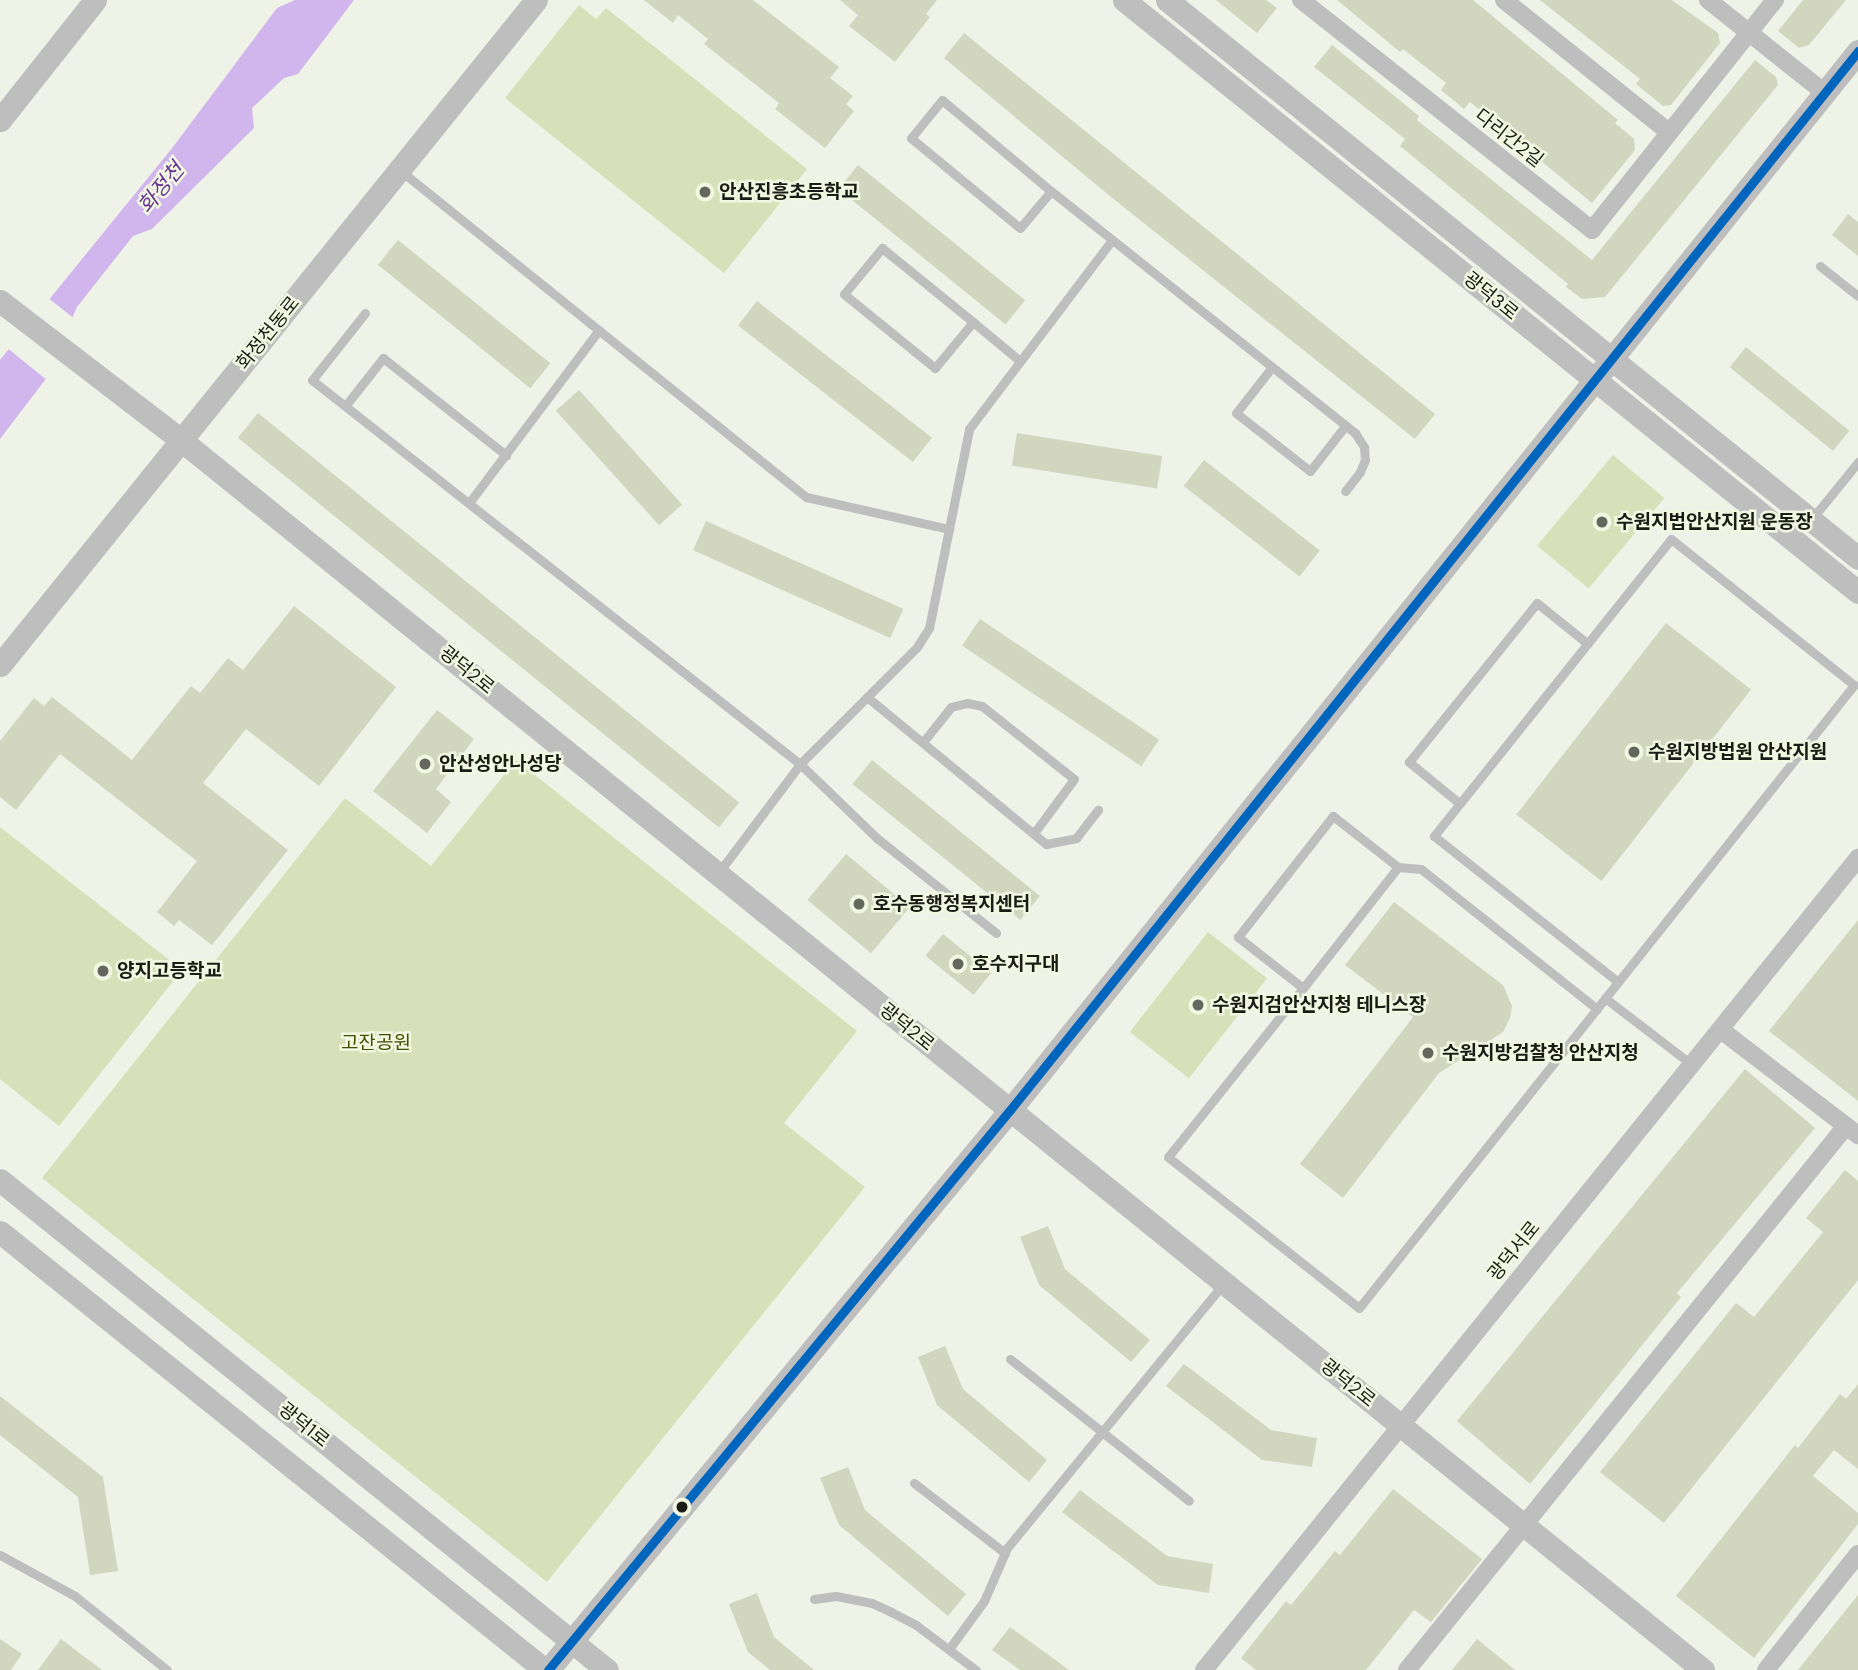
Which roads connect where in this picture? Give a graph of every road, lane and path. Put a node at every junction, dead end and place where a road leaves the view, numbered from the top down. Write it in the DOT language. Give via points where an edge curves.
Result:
graph roads {
  1 [pos="95,0"];
  2 [pos="536,0"];
  3 [pos="1167,0"];
  4 [pos="1504,0"];
  5 [pos="1708,0"];
  6 [pos="1775,0"];
  7 [pos="1303,1"];
  8 [pos="1133,3"];
  9 [pos="1749,33"];
  10 [pos="1858,51"];
  11 [pos="1825,93"];
  12 [pos="0,120"];
  13 [pos="1670,132"];
  14 [pos="399,169"];
  15 [pos="1051,191"];
  16 [pos="1112,240"];
  17 [pos="1820,267"];
  18 [pos="1858,296"];
  19 [pos="0,301"];
  20 [pos="365,313"];
  21 [pos="973,322"];
  22 [pos="599,330"];
  23 [pos="1611,357"];
  24 [pos="1020,361"];
  25 [pos="1272,367"];
  26 [pos="1593,378"];
  27 [pos="346,405"];
  28 [pos="1346,425"];
  29 [pos="181,440"];
  30 [pos="506,455"];
  31 [pos="1858,462"];
  32 [pos="1345,491"];
  33 [pos="469,503"];
  34 [pos="1811,520"];
  35 [pos="949,529"];
  36 [pos="1858,558"];
  37 [pos="1858,592"];
  38 [pos="1588,644"];
  39 [pos="0,665"];
  40 [pos="867,697"];
  41 [pos="923,742"];
  42 [pos="800,764"];
  43 [pos="1459,803"];
  44 [pos="1098,810"];
  45 [pos="1034,833"];
  46 [pos="1858,858"];
  47 [pos="1398,867"];
  48 [pos="718,873"];
  49 [pos="996,933"];
  50 [pos="1618,982"];
  51 [pos="1303,988"];
  52 [pos="1605,998"];
  53 [pos="1597,1009"];
  54 [pos="1721,1030"];
  55 [pos="1691,1064"];
  56 [pos="1010,1110"];
  57 [pos="1852,1131"];
  58 [pos="0,1180"];
  59 [pos="0,1232"];
  60 [pos="1224,1283"];
  61 [pos="1010,1359"];
  62 [pos="1401,1425"];
  63 [pos="1101,1432"];
  64 [pos="914,1483"];
  65 [pos="1189,1501"];
  66 [pos="1524,1525"];
  67 [pos="1005,1553"];
  68 [pos="1858,1554"];
  69 [pos="0,1555"];
  70 [pos="814,1599"];
  71 [pos="571,1641"];
  72 [pos="949,1649"];
  73 [pos="167,1670"];
  74 [pos="546,1670"];
  75 [pos="607,1670"];
  76 [pos="975,1670"];
  77 [pos="1204,1670"];
  78 [pos="1406,1670"];
  79 [pos="1703,1670"];
  80 [pos="1766,1670"];
  1 -- 12 [label="street"];
  2 -- 14 [label="street, 화정천동로"];
  3 -- 23 [label="street, 광덕3로"];
  4 -- 13 [label="street"];
  5 -- 9 [label="street"];
  6 -- 9 [label="street, 다리간2길"];
  7 -- 13 [label="street, 다리간2길" via="1592,230"];
  8 -- 26 [label="street, 광덕3로"];
  9 -- 11 [label="street"];
  9 -- 13 [label="street, 다리간2길"];
  10 -- 11 [label="street"];
  11 -- 23 [label="street"];
  14 -- 22 [label="lane"];
  14 -- 29 [label="street, 화정천동로"];
  15 -- 15 [label="lane" via="942,100 911,138 1020,228"];
  15 -- 16 [label="lane"];
  16 -- 24 [label="lane"];
  16 -- 25 [label="lane"];
  17 -- 18 [label="lane"];
  19 -- 29 [label="street, 광덕2로"];
  20 -- 27 [label="lane" via="312,380"];
  21 -- 21 [label="lane" via="935,368 844,294 881,248"];
  21 -- 24 [label="lane"];
  22 -- 30 [label="lane"];
  22 -- 35 [label="lane" via="806,497"];
  23 -- 26 [label="street"];
  23 -- 34 [label="street, 광덕3로"];
  24 -- 35 [label="lane" via="968,429"];
  25 -- 28 [label="lane"];
  25 -- 28 [label="lane" via="1236,413 1246,422 1310,471"];
  26 -- 37 [label="street, 광덕3로"];
  26 -- 56 [label="street"];
  27 -- 30 [label="lane" via="383,358"];
  27 -- 33 [label="lane"];
  28 -- 32 [label="lane" via="1364,447 1365,460"];
  29 -- 39 [label="street, 화정천동로"];
  29 -- 48 [label="street, 광덕2로"];
  30 -- 33 [label="lane"];
  31 -- 34 [label="lane"];
  33 -- 42 [label="lane"];
  34 -- 36 [label="street, 광덕3로"];
  35 -- 40 [label="lane" via="929,628 917,647"];
  38 -- 43 [label="lane"];
  38 -- 43 [label="lane" via="1537,604 1511,635 1409,762"];
  38 -- 50 [label="lane" via="1671,539 1854,685"];
  40 -- 41 [label="lane"];
  40 -- 42 [label="lane"];
  41 -- 45 [label="lane"];
  41 -- 45 [label="lane" via="951,707 982,706 1074,779"];
  42 -- 48 [label="lane"];
  42 -- 49 [label="lane" via="878,839"];
  43 -- 50 [label="lane" via="1434,836"];
  44 -- 45 [label="lane" via="1076,838 1046,844"];
  46 -- 54 [label="street, 광덕서로"];
  47 -- 51 [label="lane"];
  47 -- 51 [label="lane" via="1333,816 1255,915 1238,937"];
  47 -- 53 [label="lane" via="1421,869"];
  48 -- 56 [label="street, 광덕2로"];
  50 -- 52 [label="lane"];
  51 -- 53 [label="lane" via="1168,1157 1359,1308"];
  52 -- 53 [label="lane"];
  52 -- 55 [label="lane"];
  54 -- 55 [label="street, 광덕서로"];
  54 -- 57 [label="street"];
  55 -- 62 [label="street, 광덕서로"];
  56 -- 60 [label="street, 광덕2로"];
  56 -- 71 [label="street"];
  57 -- 66 [label="street"];
  58 -- 71 [label="street, 광덕1로"];
  59 -- 74 [label="street, 광덕1로"];
  60 -- 62 [label="street, 광덕2로"];
  60 -- 63 [label="lane"];
  61 -- 63 [label="lane"];
  62 -- 66 [label="street, 광덕2로"];
  62 -- 77 [label="street, 광덕서로"];
  63 -- 65 [label="lane"];
  63 -- 67 [label="lane"];
  64 -- 67 [label="lane"];
  66 -- 78 [label="street"];
  66 -- 79 [label="street, 광덕2로"];
  67 -- 72 [label="lane" via="984,1601"];
  68 -- 80 [label="street"];
  69 -- 73 [label="lane" via="75,1596"];
  70 -- 72 [label="lane" via="836,1596 872,1603 916,1625"];
  71 -- 74 [label="street"];
  71 -- 75 [label="street, 광덕1로"];
  72 -- 76 [label="lane"];
}
